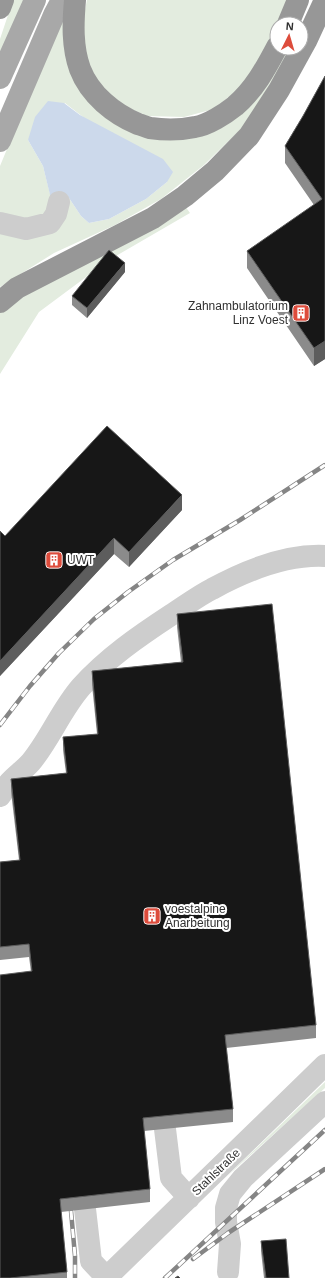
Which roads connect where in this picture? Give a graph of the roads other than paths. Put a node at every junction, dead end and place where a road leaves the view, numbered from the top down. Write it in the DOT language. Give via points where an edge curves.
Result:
graph roads {
  1 [pos="3,0"];
  2 [pos="35,0"];
  3 [pos="62,0"];
  4 [pos="75,0"];
  5 [pos="298,0"];
  6 [pos="324,0"];
  7 [pos="0,8"];
  8 [pos="291,16"];
  9 [pos="272,56"];
  10 [pos="0,78"];
  11 [pos="0,141"];
  12 [pos="59,202"];
  13 [pos="0,223"];
  14 [pos="0,302"];
  15 [pos="325,556"];
  16 [pos="0,796"];
  17 [pos="325,1065"];
  18 [pos="325,1102"];
  19 [pos="165,1129"];
  20 [pos="189,1198"];
  21 [pos="85,1209"];
  22 [pos="228,1272"];
  23 [pos="107,1278"];
  1 -- 7 [label="highway"];
  2 -- 10 [label="main road"];
  3 -- 11 [label="main road"];
  4 -- 9 [label="highway" via="75,49 81,70 92,90 120,115 148,128 196,127 217,118 252,88"];
  5 -- 8 [label="highway"];
  6 -- 14 [label="highway" via="280,90 249,136 216,171 153,218 18,288"];
  12 -- 13 [label="street" via="50,223 26,229"];
  15 -- 16 [label="street" via="285,560 256,568 212,589 135,638 81,687 59,717 38,753 20,774 9,782"];
  17 -- 20 [label="street, Stahlstraße"];
  18 -- 22 [label="street" via="243,1178 230,1194 226,1208 230,1244"];
  19 -- 20 [label="street" via="170,1178"];
  20 -- 23 [label="street, Stahlstraße"];
  21 -- 23 [label="street" via="91,1261"];
}
